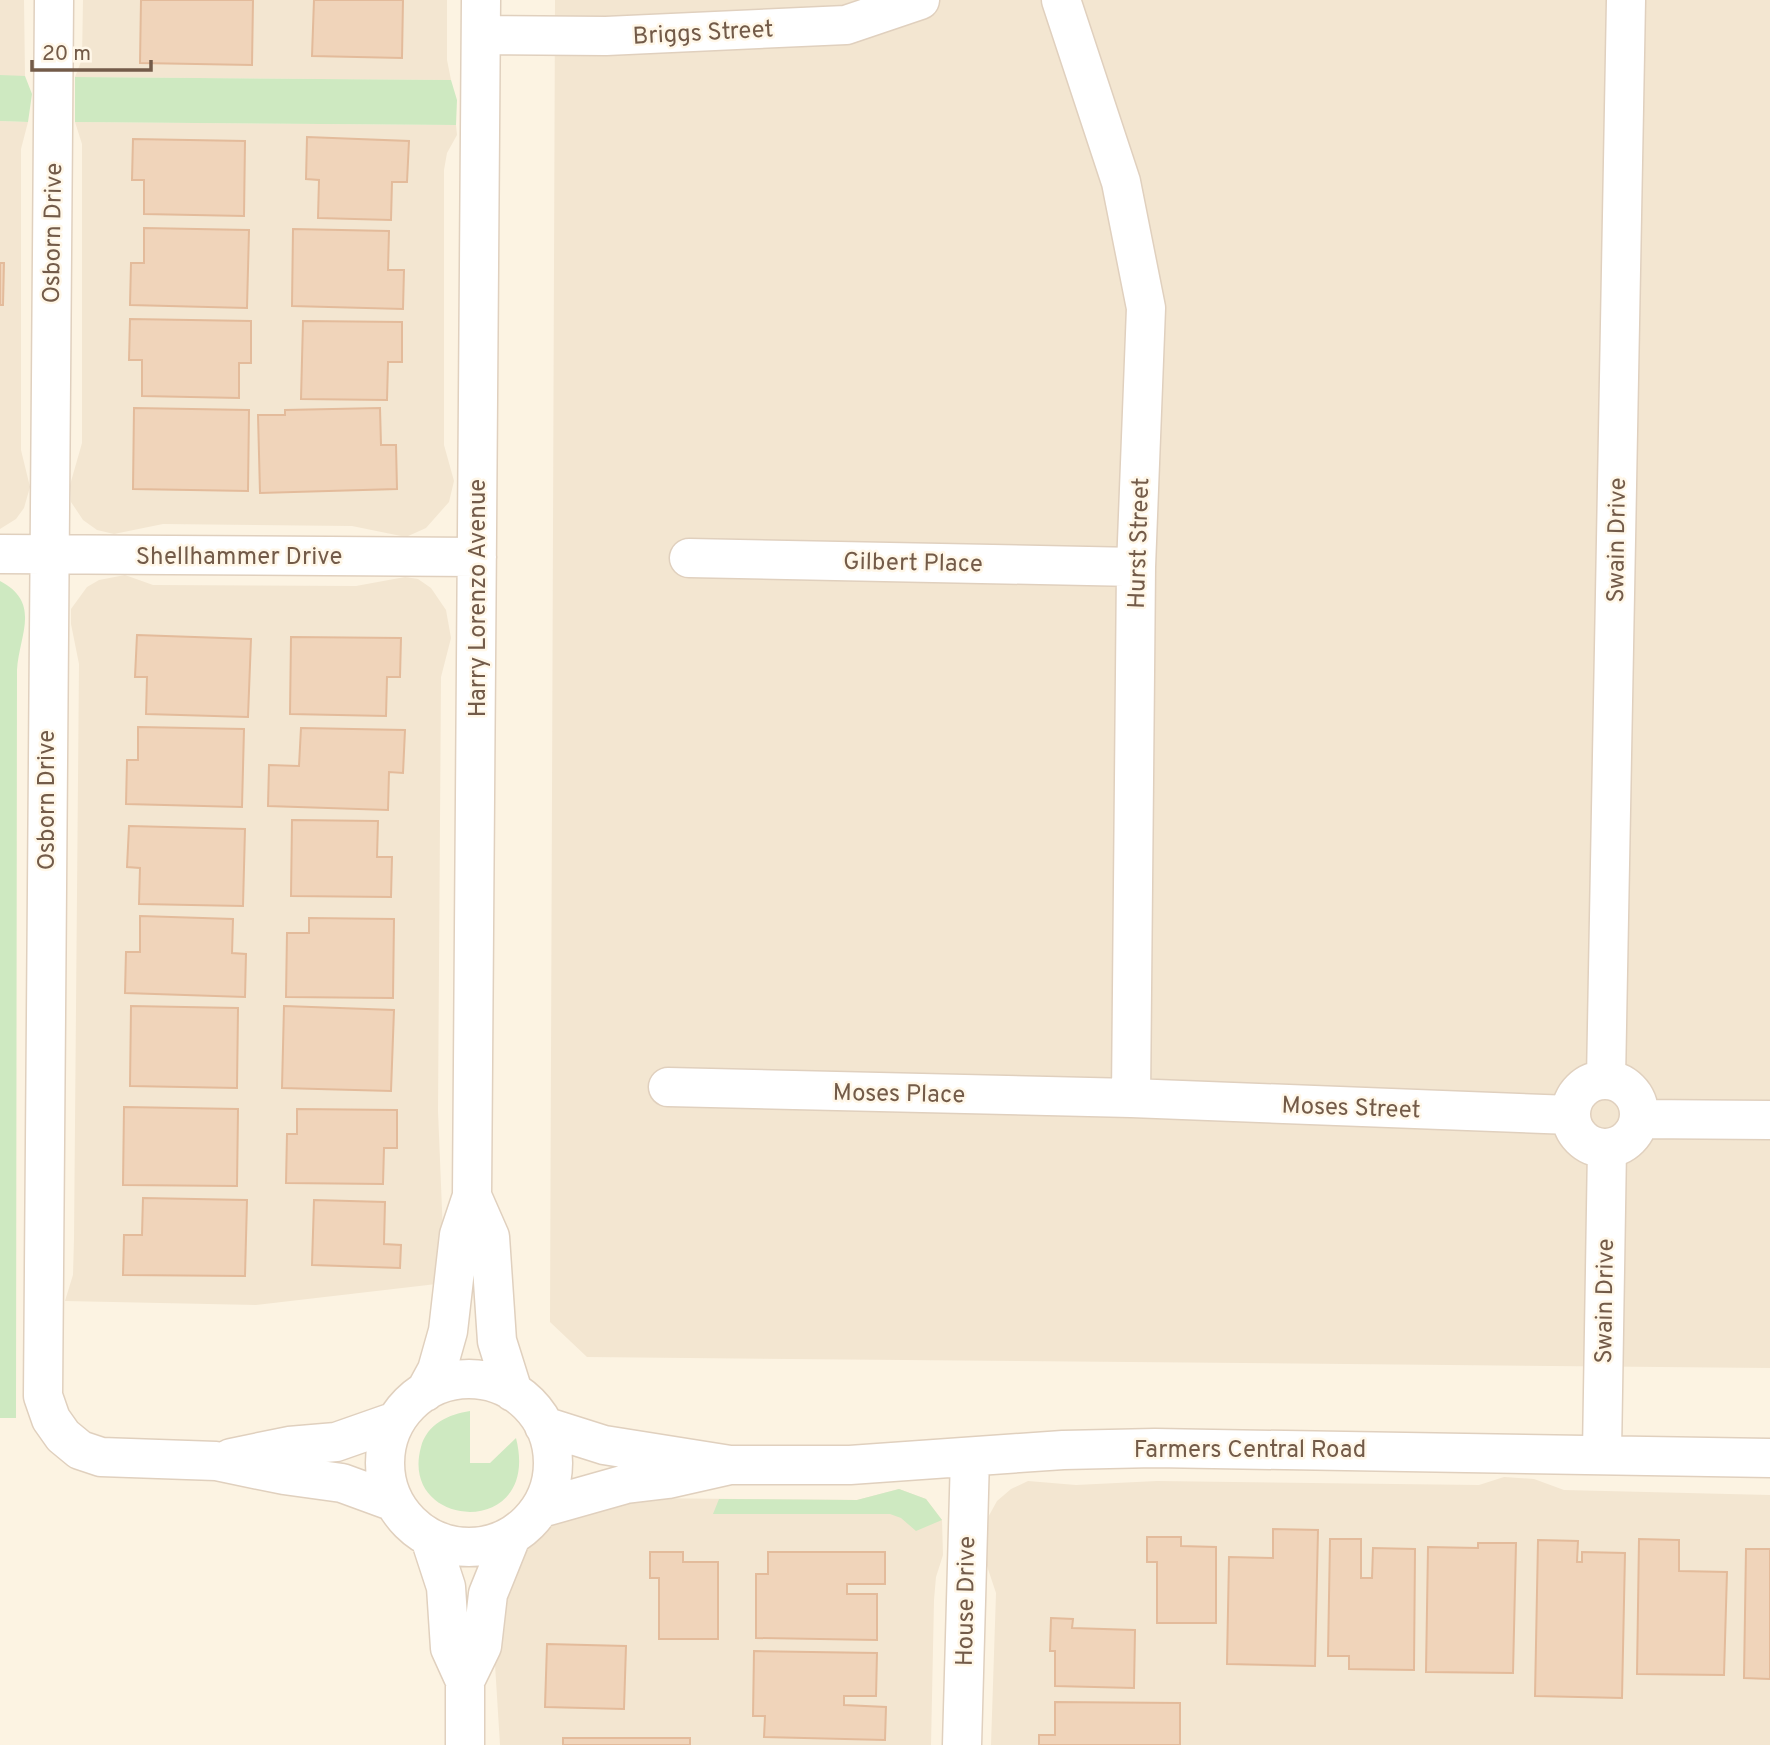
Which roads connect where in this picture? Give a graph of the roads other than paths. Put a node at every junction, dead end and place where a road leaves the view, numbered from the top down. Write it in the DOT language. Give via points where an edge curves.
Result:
graph roads {
  1 [pos="54,0"];
  2 [pos="920,0"];
  3 [pos="1061,0"];
  4 [pos="1626,0"];
  5 [pos="481,18"];
  6 [pos="0,554"];
  7 [pos="48,555"];
  8 [pos="477,557"];
  9 [pos="689,558"];
  10 [pos="1136,567"];
  11 [pos="1606,1080"];
  12 [pos="668,1087"];
  13 [pos="1131,1098"];
  14 [pos="1571,1115"];
  15 [pos="1639,1119"];
  16 [pos="1770,1120"];
  17 [pos="1606,1148"];
  18 [pos="472,1196"];
  19 [pos="425,1392"];
  20 [pos="513,1392"];
  21 [pos="396,1421"];
  22 [pos="544,1426"];
  23 [pos="1602,1453"];
  24 [pos="970,1457"];
  25 [pos="1770,1458"];
  26 [pos="216,1461"];
  27 [pos="730,1465"];
  28 [pos="394,1502"];
  29 [pos="541,1508"];
  30 [pos="511,1537"];
  31 [pos="430,1538"];
  32 [pos="465,1681"];
  33 [pos="465,1745"];
  34 [pos="962,1745"];
  1 -- 7 [label="street, Osborn Drive"];
  2 -- 5 [label="street, Briggs Street" via="846,25 606,36"];
  3 -- 10 [label="street, Hurst Street" via="1121,181 1146,308"];
  4 -- 11 [label="street, Swain Drive"];
  5 -- 8 [label="street, Harry Lorenzo Avenue"];
  6 -- 7 [label="street, Shellhammer Drive"];
  7 -- 8 [label="street, Shellhammer Drive"];
  7 -- 26 [label="street, Osborn Drive" via="43,1396 51,1419 80,1450 137,1460"];
  8 -- 18 [label="street, Harry Lorenzo Avenue"];
  9 -- 10 [label="street, Gilbert Place"];
  10 -- 13 [label="street, Hurst Street"];
  11 -- 14 [label="street" via="1585,1087"];
  11 -- 15 [label="street" via="1627,1088"];
  12 -- 13 [label="street, Moses Place"];
  13 -- 14 [label="street, Moses Street"];
  14 -- 17 [label="street" via="1579,1135"];
  15 -- 16 [label="street"];
  15 -- 17 [label="street" via="1628,1139"];
  17 -- 23 [label="street, Swain Drive"];
  18 -- 19 [label="street, Harry Lorenzo Avenue" via="459,1235 448,1331 438,1370"];
  18 -- 20 [label="street, Harry Lorenzo Avenue" via="490,1237 497,1341"];
  19 -- 20 [label="street" via="466,1379 490,1382"];
  19 -- 21 [label="street"];
  20 -- 22 [label="street" via="531,1406"];
  21 -- 26 [label="street, Osborn Drive" via="336,1442"];
  21 -- 28 [label="street" via="384,1462"];
  22 -- 27 [label="street, Farmers Central Road" via="604,1445"];
  22 -- 29 [label="street" via="553,1452 552,1478"];
  23 -- 24 [label="street, Farmers Central Road" via="1155,1448"];
  23 -- 25 [label="street, Farmers Central Road"];
  24 -- 27 [label="street, Farmers Central Road" via="850,1465"];
  24 -- 34 [label="street, House Drive"];
  26 -- 28 [label="street, Osborn Drive" via="342,1483"];
  27 -- 29 [label="street, Farmers Central Road" via="626,1484"];
  28 -- 31 [label="street" via="408,1521"];
  29 -- 30 [label="street"];
  30 -- 31 [label="street" via="465,1548"];
  30 -- 32 [label="street" via="488,1594 482,1646"];
  31 -- 32 [label="street" via="446,1587 450,1648"];
  32 -- 33 [label="street"];
}
